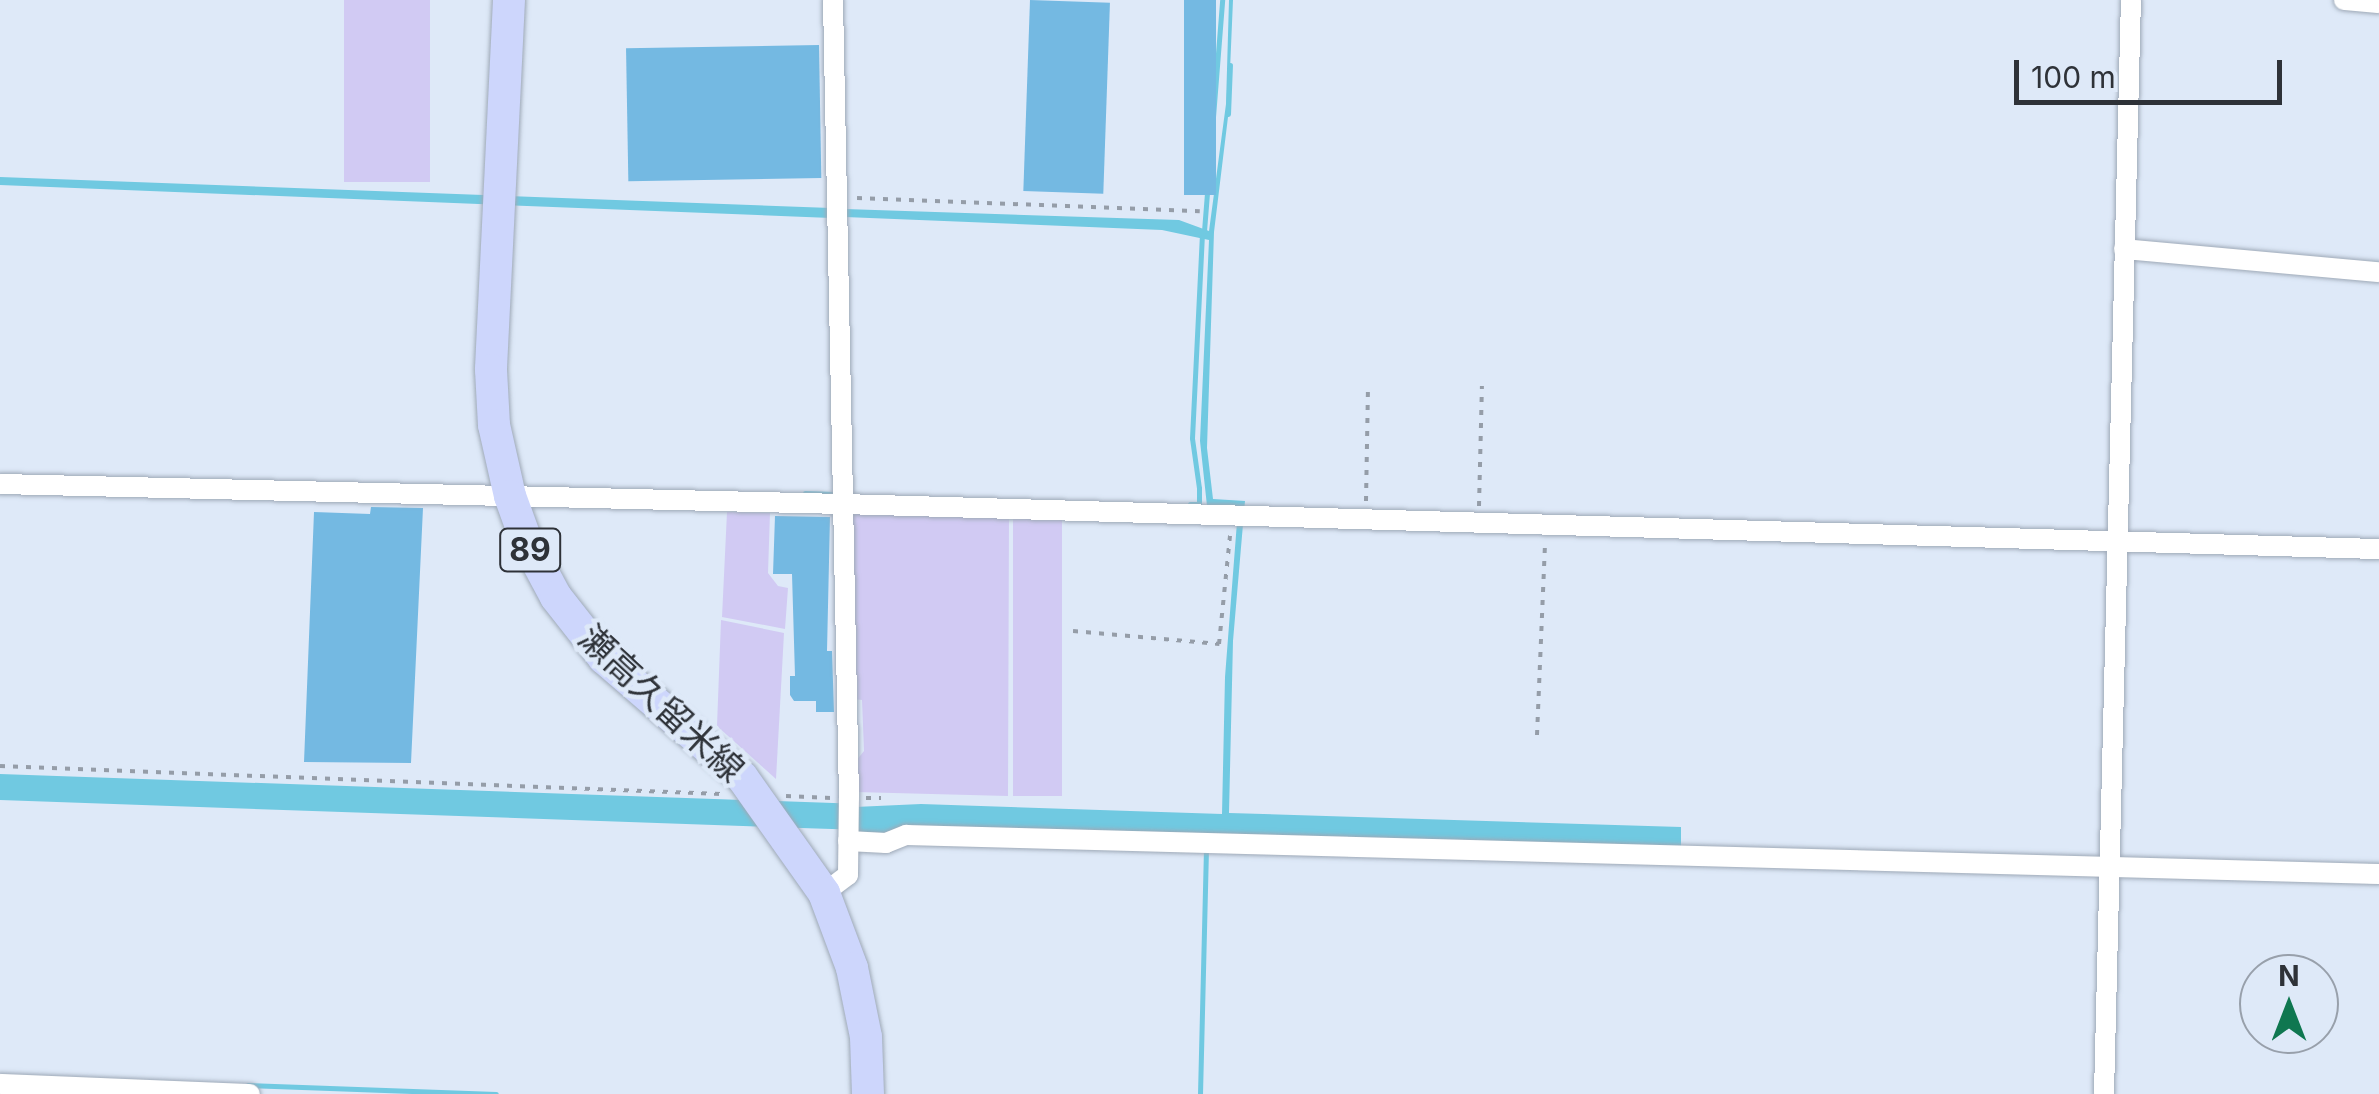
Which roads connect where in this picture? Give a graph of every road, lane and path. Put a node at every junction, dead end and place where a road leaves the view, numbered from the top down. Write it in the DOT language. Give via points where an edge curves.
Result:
graph roads {
  1 [pos="509,0"];
  2 [pos="834,0"];
  3 [pos="2130,0"];
  4 [pos="2344,0"];
  5 [pos="2379,3"];
  6 [pos="838,209"];
  7 [pos="1200,211"];
  8 [pos="2124,249"];
  9 [pos="2379,272"];
  10 [pos="1482,386"];
  11 [pos="1368,391"];
  12 [pos="0,484"];
  13 [pos="510,496"];
  14 [pos="843,504"];
  15 [pos="1232,516"];
  16 [pos="1366,520"];
  17 [pos="1477,523"];
  18 [pos="1546,526"];
  19 [pos="2117,543"];
  20 [pos="2379,550"];
  21 [pos="1073,631"];
  22 [pos="1538,735"];
  23 [pos="0,766"];
  24 [pos="758,797"];
  25 [pos="849,798"];
  26 [pos="881,798"];
  27 [pos="848,841"];
  28 [pos="2109,867"];
  29 [pos="2379,874"];
  30 [pos="824,893"];
  31 [pos="0,1084"];
  32 [pos="28,1090"];
  33 [pos="250,1094"];
  34 [pos="868,1094"];
  35 [pos="2104,1094"];
  1 -- 13 [label="main road, 瀬高久留米線 / 89" via="491,370 494,425"];
  2 -- 6 [label="street"];
  3 -- 8 [label="street"];
  4 -- 5 [label="street"];
  6 -- 7 [label="path"];
  6 -- 14 [label="street"];
  8 -- 9 [label="street"];
  8 -- 19 [label="street"];
  10 -- 17 [label="path"];
  11 -- 16 [label="path"];
  12 -- 13 [label="street"];
  13 -- 14 [label="street"];
  13 -- 24 [label="main road, 瀬高久留米線 / 89" via="556,598 604,658"];
  14 -- 15 [label="street"];
  14 -- 25 [label="street"];
  15 -- 16 [label="street"];
  15 -- 21 [label="path" via="1219,644"];
  16 -- 17 [label="street"];
  17 -- 18 [label="street"];
  18 -- 19 [label="street"];
  18 -- 22 [label="path"];
  19 -- 20 [label="street"];
  19 -- 28 [label="street"];
  23 -- 24 [label="path"];
  24 -- 25 [label="path"];
  24 -- 30 [label="main road, 瀬高久留米線 / 89"];
  25 -- 26 [label="path"];
  25 -- 27 [label="street"];
  27 -- 28 [label="street" via="886,842 906,834"];
  27 -- 30 [label="street" via="848,874"];
  28 -- 29 [label="street"];
  28 -- 35 [label="street"];
  30 -- 34 [label="main road, 瀬高久留米線 / 89" via="852,968 866,1037"];
  31 -- 32 [label="street"];
  32 -- 33 [label="street"];
}
